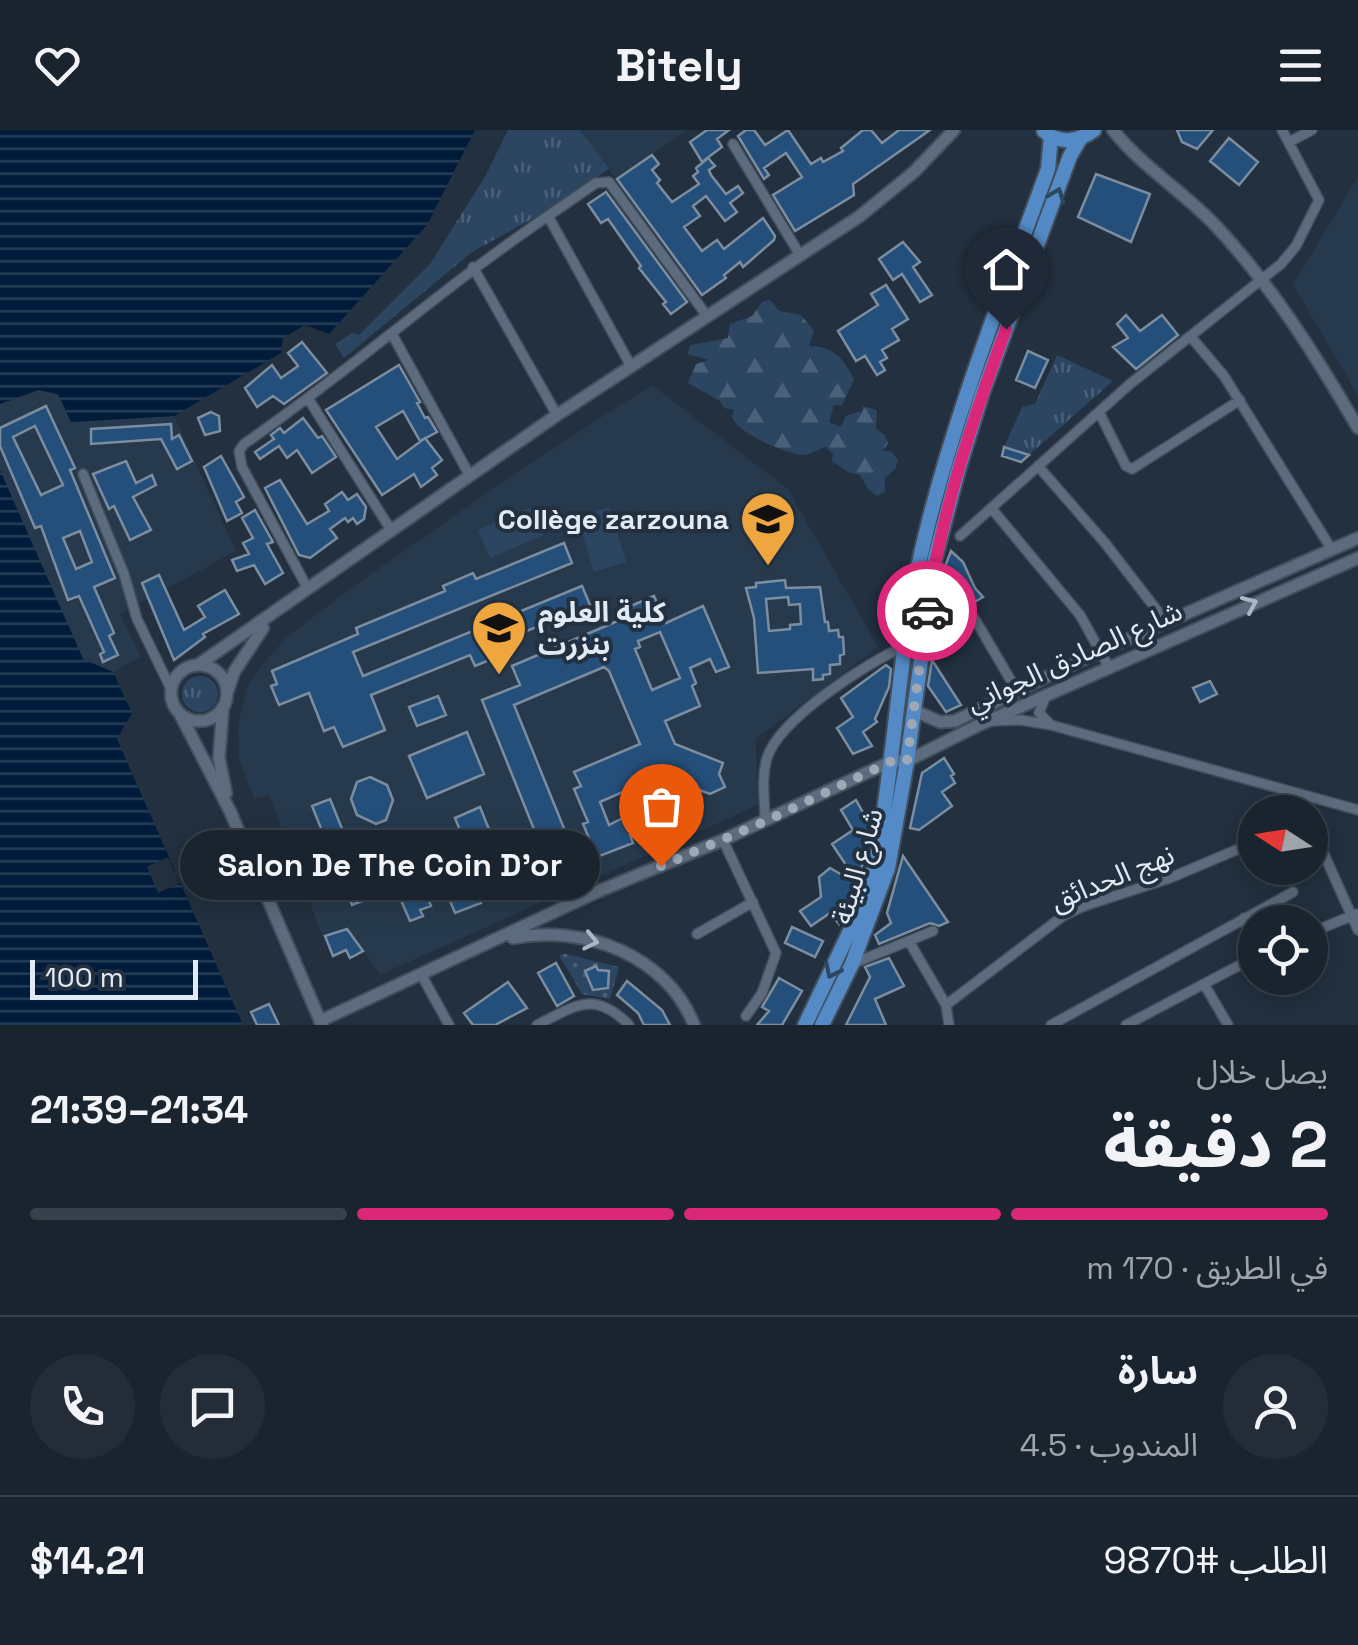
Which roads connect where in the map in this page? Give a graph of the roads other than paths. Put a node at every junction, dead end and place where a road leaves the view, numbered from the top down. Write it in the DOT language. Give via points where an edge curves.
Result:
graph roads {
  1 [pos="954,130"];
  2 [pos="1282,130"];
  3 [pos="1312,130"];
  4 [pos="1047,133"];
  5 [pos="1087,135"];
  6 [pos="1117,135"];
  7 [pos="1288,142"];
  8 [pos="733,144"];
  9 [pos="548,216"];
  10 [pos="800,255"];
  11 [pos="472,268"];
  12 [pos="1262,280"];
  13 [pos="708,316"];
  14 [pos="392,334"];
  15 [pos="1191,338"];
  16 [pos="630,366"];
  17 [pos="309,400"];
  18 [pos="1240,400"];
  19 [pos="1099,412"];
  20 [pos="556,415"];
  21 [pos="1358,428"];
  22 [pos="1038,466"];
  23 [pos="83,474"];
  24 [pos="470,476"];
  25 [pos="992,509"];
  26 [pos="391,530"];
  27 [pos="960,536"];
  28 [pos="1358,538"];
  29 [pos="1332,550"];
  30 [pos="1358,558"];
  31 [pos="951,588"];
  32 [pos="308,589"];
  33 [pos="272,616"];
  34 [pos="1166,622"];
  35 [pos="905,646"];
  36 [pos="1101,651"];
  37 [pos="198,665"];
  38 [pos="1110,668"];
  39 [pos="171,689"];
  40 [pos="1016,690"];
  41 [pos="1046,698"];
  42 [pos="225,702"];
  43 [pos="913,710"];
  44 [pos="971,712"];
  45 [pos="180,714"];
  46 [pos="990,722"];
  47 [pos="1051,725"];
  48 [pos="977,726"];
  49 [pos="900,761"];
  50 [pos="1301,795"];
  51 [pos="1328,802"];
  52 [pos="1358,810"];
  53 [pos="230,812"];
  54 [pos="766,821"];
  55 [pos="723,840"];
  56 [pos="1238,849"];
  57 [pos="1328,859"];
  58 [pos="1294,892"];
  59 [pos="753,902"];
  60 [pos="1269,905"];
  61 [pos="1355,914"];
  62 [pos="1238,921"];
  63 [pos="1328,925"];
  64 [pos="1358,930"];
  65 [pos="933,931"];
  66 [pos="698,934"];
  67 [pos="494,942"];
  68 [pos="910,943"];
  69 [pos="852,964"];
  70 [pos="1238,966"];
  71 [pos="422,974"];
  72 [pos="1204,984"];
  73 [pos="946,1005"];
  74 [pos="746,1016"];
  75 [pos="321,1023"];
  76 [pos="1134,1023"];
  77 [pos="449,1025"];
  78 [pos="536,1025"];
  79 [pos="629,1025"];
  80 [pos="694,1025"];
  81 [pos="804,1025"];
  82 [pos="822,1025"];
  83 [pos="949,1025"];
  84 [pos="1051,1025"];
  85 [pos="1228,1025"];
  1 -- 10 [label="street" via="882,199"];
  2 -- 7 [label="street"];
  3 -- 7 [label="street"];
  4 -- 5 [label="main road" via="1063,140"];
  4 -- 35 [label="main road, شارع البيئة" via="1048,169 944,466"];
  5 -- 6 [label="street"];
  43 -- 5 [label="main road, شارع البيئة, one-way" via="935,558 958,471 1070,156"];
  6 -- 12 [label="street" via="1196,206"];
  7 -- 12 [label="street" via="1319,200 1296,246"];
  8 -- 10 [label="street"];
  9 -- 11 [label="street"];
  9 -- 13 [label="street" via="596,183 609,182"];
  9 -- 16 [label="street"];
  10 -- 13 [label="street"];
  11 -- 14 [label="street"];
  11 -- 20 [label="street"];
  12 -- 15 [label="street"];
  12 -- 21 [label="street"];
  13 -- 16 [label="street"];
  14 -- 17 [label="street"];
  14 -- 24 [label="street"];
  15 -- 18 [label="street"];
  15 -- 19 [label="street"];
  16 -- 20 [label="street"];
  17 -- 26 [label="street"];
  17 -- 32 [label="street" via="238,451"];
  18 -- 19 [label="street" via="1132,469"];
  18 -- 29 [label="street"];
  19 -- 22 [label="street"];
  20 -- 24 [label="street"];
  22 -- 25 [label="street"];
  22 -- 34 [label="street"];
  23 -- 39 [label="street" via="137,620"];
  24 -- 26 [label="street"];
  25 -- 27 [label="street"];
  25 -- 36 [label="street"];
  26 -- 32 [label="street"];
  28 -- 29 [label="street"];
  29 -- 34 [label="street"];
  38 -- 30 [label="street, شارع الصادق الجواني, one-way"];
  31 -- 40 [label="street"];
  32 -- 33 [label="street"];
  33 -- 37 [label="street"];
  33 -- 42 [label="street" via="244,653"];
  34 -- 36 [label="street"];
  35 -- 49 [label="main road, شارع البيئة"];
  35 -- 54 [label="street" via="859,670 777,737 764,771"];
  36 -- 38 [label="street"];
  36 -- 40 [label="street"];
  37 -- 39 [label="street" via="180,672"];
  37 -- 42 [label="street" via="220,675"];
  38 -- 41 [label="street, شارع الصادق الجواني"];
  39 -- 45 [label="street"];
  40 -- 44 [label="street"];
  41 -- 46 [label="street, شارع الصادق الجواني"];
  41 -- 47 [label="street" via="1040,713"];
  42 -- 45 [label="street" via="204,720"];
  42 -- 53 [label="street" via="219,758"];
  43 -- 44 [label="street" via="948,722"];
  43 -- 49 [label="main road, شارع البيئة"];
  44 -- 48 [label="street"];
  45 -- 53 [label="street"];
  46 -- 47 [label="street"];
  46 -- 48 [label="street, شارع الصادق الجواني"];
  47 -- 50 [label="street"];
  48 -- 49 [label="street, شارع الصادق الجواني"];
  49 -- 54 [label="street, شارع الصادق الجواني"];
  49 -- 69 [label="main road, شارع البيئة" via="888,868"];
  49 -- 81 [label="main road, شارع البيئة, one-way" via="865,894"];
  51 -- 52 [label="street"];
  53 -- 75 [label="street"];
  54 -- 55 [label="street, شارع الصادق الجواني"];
  55 -- 59 [label="street"];
  55 -- 67 [label="street, شارع الصادق الجواني"];
  56 -- 73 [label="street, نهج الحدائق" via="1063,916"];
  57 -- 61 [label="street"];
  58 -- 60 [label="street"];
  59 -- 66 [label="street"];
  59 -- 74 [label="street" via="776,953"];
  61 -- 63 [label="street"];
  61 -- 64 [label="street"];
  62 -- 84 [label="street"];
  65 -- 68 [label="street"];
  67 -- 71 [label="street, شارع الصادق الجواني"];
  67 -- 80 [label="street, one-way" via="552,935 629,954 670,987"];
  68 -- 69 [label="street"];
  68 -- 73 [label="street"];
  69 -- 82 [label="main road, شارع البيئة"];
  70 -- 72 [label="street"];
  71 -- 75 [label="street, شارع الصادق الجواني"];
  71 -- 77 [label="street"];
  72 -- 76 [label="street"];
  72 -- 85 [label="street"];
  73 -- 83 [label="street"];
  78 -- 79 [label="street" via="580,1003 597,1003"];
}
